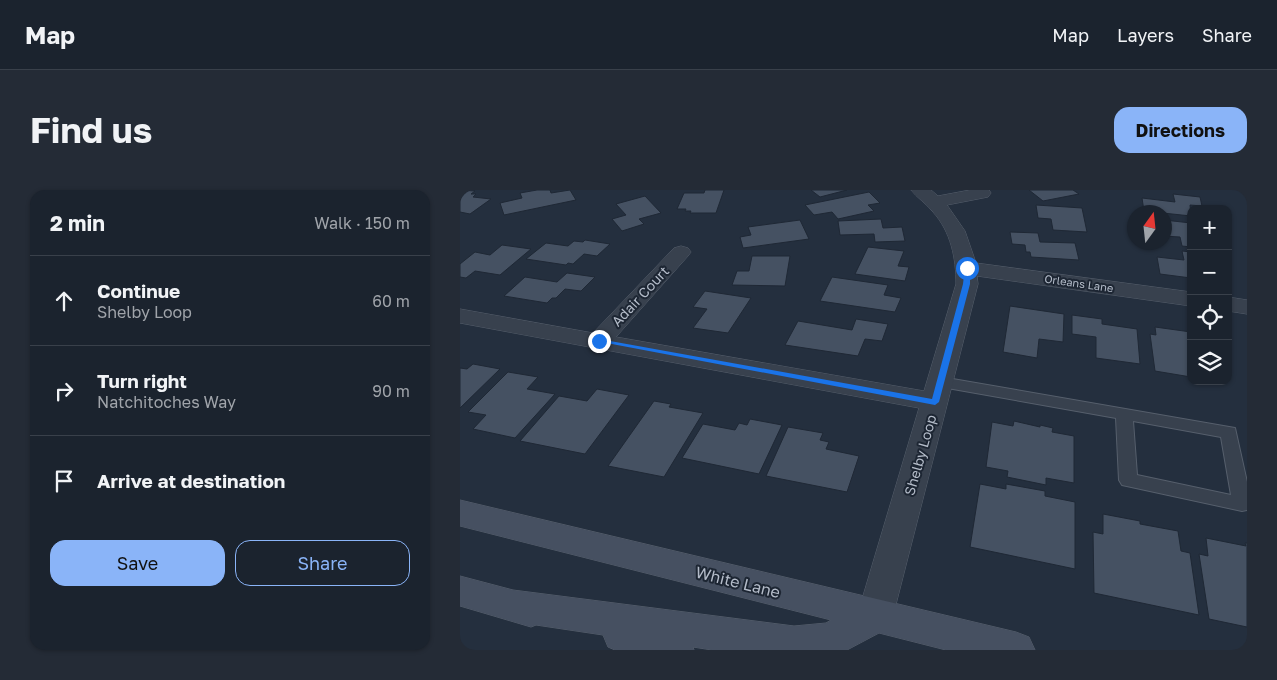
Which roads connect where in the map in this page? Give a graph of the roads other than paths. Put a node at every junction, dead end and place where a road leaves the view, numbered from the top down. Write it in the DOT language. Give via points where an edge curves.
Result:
graph roads {
  1 [pos="982,194"];
  2 [pos="928,196"];
  3 [pos="681,252"];
  4 [pos="967,268"];
  5 [pos="1187,298"];
  6 [pos="1232,305"];
  7 [pos="1247,307"];
  8 [pos="460,316"];
  9 [pos="599,341"];
  10 [pos="938,392"];
  11 [pos="1124,414"];
  12 [pos="460,513"];
  13 [pos="460,591"];
  14 [pos="513,606"];
  15 [pos="875,616"];
  16 [pos="675,650"];
  17 [pos="1016,650"];
  1 -- 2 [label="street"];
  2 -- 4 [label="street, Shelby Loop" via="954,226 964,248"];
  3 -- 9 [label="street, Adair Court"];
  4 -- 5 [label="street, Orleans Lane"];
  4 -- 10 [label="street, Shelby Loop" via="967,284"];
  6 -- 7 [label="street"];
  8 -- 9 [label="street"];
  9 -- 10 [label="street"];
  10 -- 11 [label="lane"];
  10 -- 15 [label="street, Shelby Loop"];
  11 -- 11 [label="lane" via="1229,432 1242,504 1128,480"];
  12 -- 15 [label="main road, White Lane"];
  13 -- 14 [label="main road"];
  14 -- 15 [label="main road" via="794,644 830,640"];
  14 -- 16 [label="main road"];
  15 -- 17 [label="main road, White Lane"];
}
